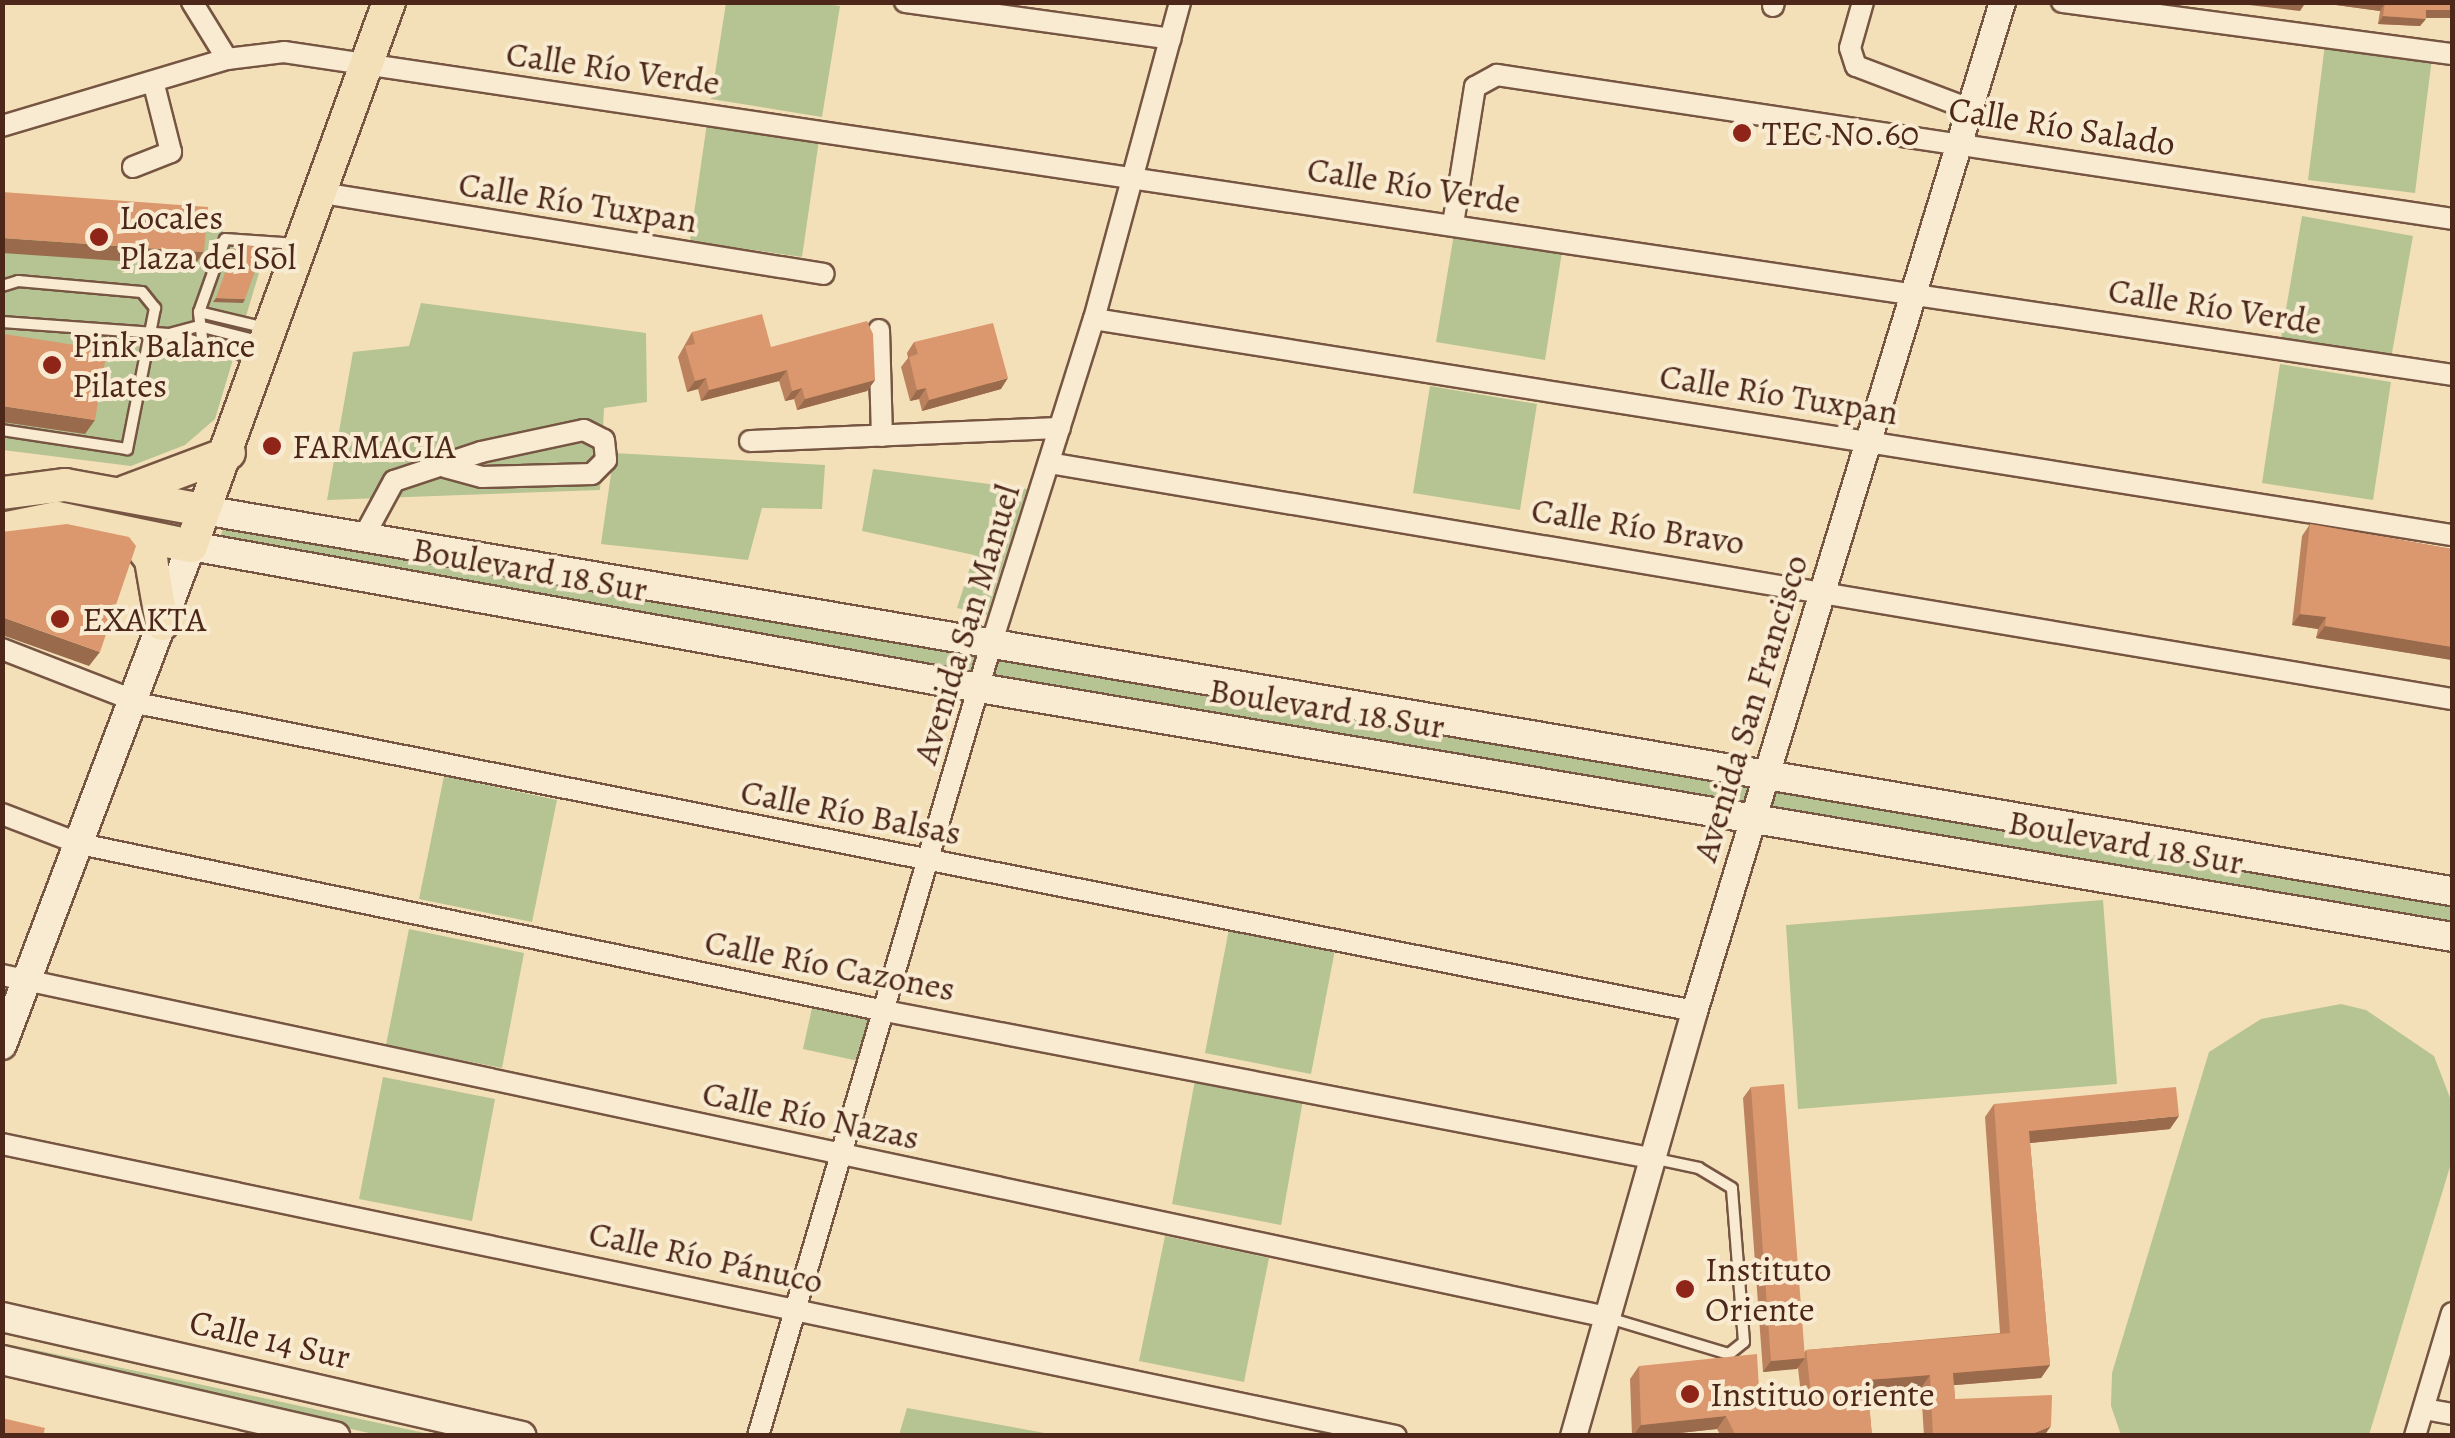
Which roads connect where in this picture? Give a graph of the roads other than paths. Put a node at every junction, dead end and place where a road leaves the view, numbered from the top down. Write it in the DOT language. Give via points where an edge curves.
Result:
graph roads {
  1 [pos="192,2"];
  2 [pos="389,2"];
  3 [pos="905,2"];
  4 [pos="1180,2"];
  5 [pos="1863,2"];
  6 [pos="2002,2"];
  7 [pos="2062,2"];
  8 [pos="1170,40"];
  9 [pos="2452,54"];
  10 [pos="227,59"];
  11 [pos="366,65"];
  12 [pos="154,85"];
  13 [pos="1969,108"];
  14 [pos="2,126"];
  15 [pos="1959,143"];
  16 [pos="133,167"];
  17 [pos="1132,175"];
  18 [pos="322,193"];
  19 [pos="2452,219"];
  20 [pos="1453,224"];
  21 [pos="302,245"];
  22 [pos="824,274"];
  23 [pos="2,286"];
  24 [pos="1913,293"];
  25 [pos="200,312"];
  26 [pos="1094,319"];
  27 [pos="2,322"];
  28 [pos="199,326"];
  29 [pos="879,330"];
  30 [pos="153,332"];
  31 [pos="169,334"];
  32 [pos="269,345"];
  33 [pos="203,346"];
  34 [pos="2452,375"];
  35 [pos="1060,428"];
  36 [pos="2,430"];
  37 [pos="882,436"];
  38 [pos="750,441"];
  39 [pos="1868,441"];
  40 [pos="229,453"];
  41 [pos="1049,463"];
  42 [pos="446,466"];
  43 [pos="9,487"];
  44 [pos="123,492"];
  45 [pos="203,510"];
  46 [pos="2,529"];
  47 [pos="132,534"];
  48 [pos="2452,536"];
  49 [pos="363,538"];
  50 [pos="191,546"];
  51 [pos="655,588"];
  52 [pos="1822,588"];
  53 [pos="782,607"];
  54 [pos="876,623"];
  55 [pos="162,624"];
  56 [pos="647,628"];
  57 [pos="991,644"];
  58 [pos="2,649"];
  59 [pos="774,649"];
  60 [pos="870,668"];
  61 [pos="979,688"];
  62 [pos="2452,699"];
  63 [pos="134,701"];
  64 [pos="1768,776"];
  65 [pos="2,814"];
  66 [pos="1756,816"];
  67 [pos="80,844"];
  68 [pos="929,860"];
  69 [pos="2452,891"];
  70 [pos="2452,938"];
  71 [pos="14,980"];
  72 [pos="885,1010"];
  73 [pos="1694,1011"];
  74 [pos="2,1044"];
  75 [pos="2,1144"];
  76 [pos="841,1154"];
  77 [pos="1650,1158"];
  78 [pos="796,1310"];
  79 [pos="2452,1312"];
  80 [pos="2,1316"];
  81 [pos="1607,1318"];
  82 [pos="2,1332"];
  83 [pos="80,1334"];
  84 [pos="2,1360"];
  85 [pos="2424,1408"];
  86 [pos="2452,1414"];
  87 [pos="334,1436"];
  88 [pos="522,1436"];
  89 [pos="758,1436"];
  90 [pos="1396,1436"];
  91 [pos="1573,1436"];
  92 [pos="2416,1436"];
  1 -- 10 [label="street"];
  2 -- 11 [label="main road"];
  3 -- 8 [label="street"];
  4 -- 8 [label="street, Avenida San Manuel"];
  5 -- 13 [label="street" via="1850,48 1856,66"];
  6 -- 13 [label="street, Avenida San Francisco"];
  7 -- 9 [label="street"];
  8 -- 17 [label="street, Avenida San Manuel"];
  10 -- 11 [label="street, Calle Río Verde" via="284,52"];
  10 -- 12 [label="street, Calle Río Verde"];
  11 -- 17 [label="street, Calle Río Verde"];
  11 -- 18 [label="main road"];
  12 -- 14 [label="street, Calle Río Verde"];
  12 -- 16 [label="street" via="171,152"];
  13 -- 15 [label="street, Avenida San Francisco"];
  15 -- 19 [label="street, Calle Río Salado"];
  15 -- 20 [label="street, Calle Río Salado" via="1483,77 1475,86"];
  15 -- 24 [label="street, Avenida San Francisco"];
  17 -- 20 [label="street, Calle Río Verde"];
  17 -- 26 [label="street, Avenida San Manuel"];
  18 -- 21 [label="main road"];
  18 -- 22 [label="street, Calle Río Tuxpan"];
  20 -- 24 [label="street, Calle Río Verde"];
  21 -- 25 [label="lane" via="225,239"];
  21 -- 32 [label="main road"];
  23 -- 30 [label="lane" via="18,281 142,292 154,308"];
  24 -- 34 [label="street, Calle Río Verde"];
  24 -- 39 [label="street, Avenida San Francisco"];
  25 -- 28 [label="lane"];
  25 -- 32 [label="lane"];
  26 -- 35 [label="street, Avenida San Manuel"];
  26 -- 39 [label="street, Calle Río Tuxpan"];
  27 -- 30 [label="lane"];
  28 -- 31 [label="lane"];
  28 -- 32 [label="lane"];
  28 -- 33 [label="lane"];
  29 -- 37 [label="street"];
  30 -- 31 [label="lane"];
  30 -- 36 [label="lane" via="126,449"];
  31 -- 33 [label="lane"];
  32 -- 33 [label="lane"];
  32 -- 40 [label="main road"];
  35 -- 37 [label="street"];
  35 -- 41 [label="street, Avenida San Manuel"];
  37 -- 38 [label="street"];
  39 -- 48 [label="street, Calle Río Tuxpan"];
  39 -- 52 [label="street, Avenida San Francisco"];
  40 -- 44 [label="main road"];
  40 -- 45 [label="main road"];
  41 -- 52 [label="street, Calle Río Bravo"];
  41 -- 57 [label="street, Avenida San Manuel"];
  42 -- 42 [label="street" via="584,430 604,440 606,460 592,474 482,477"];
  42 -- 49 [label="street" via="387,486"];
  43 -- 44 [label="main road"];
  44 -- 45 [label="main road"];
  45 -- 49 [label="main road, Boulevard 18 Sur"];
  45 -- 50 [label="main road"];
  46 -- 47 [label="main road" via="57,518"];
  47 -- 50 [label="main road"];
  47 -- 55 [label="main road" via="151,560"];
  49 -- 51 [label="main road, Boulevard 18 Sur"];
  50 -- 55 [label="main road"];
  50 -- 56 [label="main road, Boulevard 18 Sur"];
  51 -- 53 [label="main road, Boulevard 18 Sur"];
  51 -- 56 [label="main road"];
  52 -- 62 [label="street, Calle Río Bravo"];
  52 -- 64 [label="street, Avenida San Francisco"];
  53 -- 54 [label="main road, Boulevard 18 Sur"];
  53 -- 59 [label="main road"];
  54 -- 57 [label="main road, Boulevard 18 Sur"];
  54 -- 60 [label="main road"];
  55 -- 63 [label="main road"];
  56 -- 59 [label="main road, Boulevard 18 Sur"];
  57 -- 61 [label="street, Avenida San Manuel"];
  57 -- 64 [label="main road, Boulevard 18 Sur"];
  58 -- 63 [label="street, Calle Río Balsas"];
  59 -- 60 [label="main road, Boulevard 18 Sur"];
  60 -- 61 [label="main road, Boulevard 18 Sur"];
  61 -- 66 [label="main road, Boulevard 18 Sur"];
  61 -- 68 [label="street, Avenida San Manuel"];
  63 -- 67 [label="main road"];
  63 -- 68 [label="street, Calle Río Balsas"];
  64 -- 66 [label="street, Avenida San Francisco"];
  64 -- 69 [label="main road, Boulevard 18 Sur"];
  65 -- 67 [label="street, Calle Río Cazones"];
  66 -- 70 [label="main road, Boulevard 18 Sur"];
  66 -- 73 [label="street, Avenida San Francisco"];
  67 -- 71 [label="main road"];
  67 -- 72 [label="street, Calle Río Cazones"];
  68 -- 72 [label="street, Avenida San Manuel"];
  68 -- 73 [label="street, Calle Río Balsas"];
  71 -- 74 [label="main road"];
  71 -- 76 [label="street, Calle Río Nazas"];
  72 -- 76 [label="street, Avenida San Manuel"];
  72 -- 77 [label="street, Calle Río Cazones"];
  73 -- 77 [label="street, Avenida San Francisco"];
  75 -- 78 [label="street, Calle Río Pánuco"];
  76 -- 78 [label="street, Avenida San Manuel"];
  76 -- 81 [label="street, Calle Río Nazas"];
  77 -- 81 [label="street, Avenida San Francisco"];
  77 -- 81 [label="lane" via="1699,1168 1732,1188 1744,1342 1730,1354"];
  78 -- 89 [label="street, Avenida San Manuel"];
  78 -- 90 [label="street, Calle Río Pánuco"];
  79 -- 85 [label="street"];
  80 -- 83 [label="main road, Calle 14 Sur"];
  81 -- 91 [label="street, Avenida San Francisco"];
  82 -- 83 [label="main road"];
  83 -- 88 [label="main road, Calle 14 Sur"];
  84 -- 87 [label="main road"];
  85 -- 86 [label="street"];
  85 -- 92 [label="street"];
}
